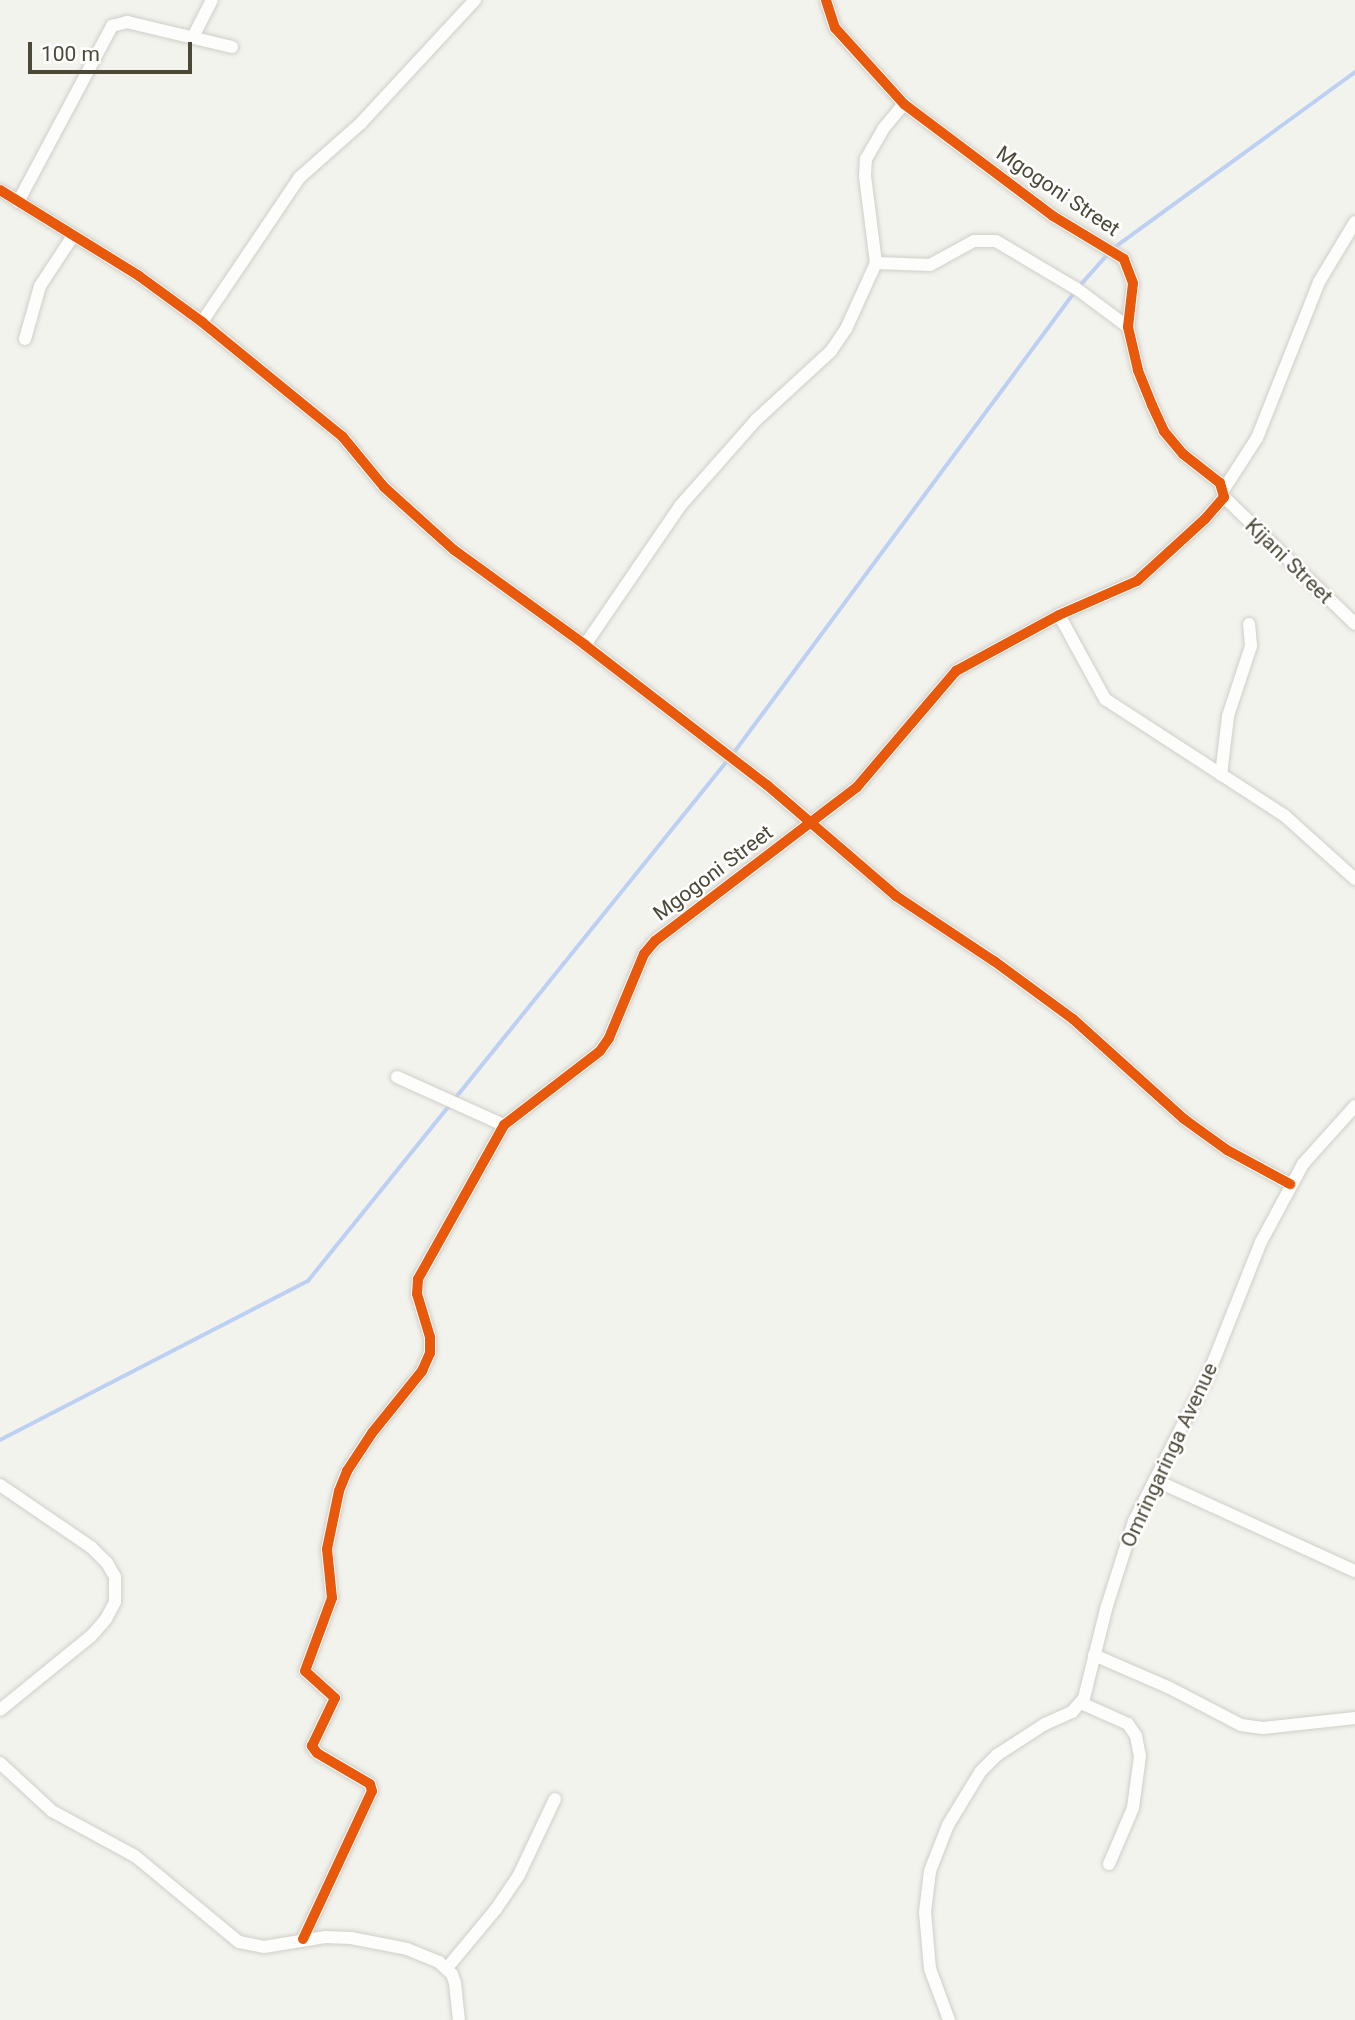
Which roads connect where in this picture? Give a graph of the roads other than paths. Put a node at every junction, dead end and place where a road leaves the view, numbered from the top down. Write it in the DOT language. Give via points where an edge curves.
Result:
graph roads {
  1 [pos="212,0"];
  2 [pos="475,0"];
  3 [pos="826,0"];
  4 [pos="194,36"];
  5 [pos="232,47"];
  6 [pos="904,104"];
  7 [pos="0,190"];
  8 [pos="19,202"];
  9 [pos="1355,222"];
  10 [pos="73,236"];
  11 [pos="876,263"];
  12 [pos="202,323"];
  13 [pos="1128,327"];
  14 [pos="24,339"];
  15 [pos="1224,493"];
  16 [pos="1059,615"];
  17 [pos="1249,624"];
  18 [pos="1355,624"];
  19 [pos="584,645"];
  20 [pos="1221,775"];
  21 [pos="810,824"];
  22 [pos="1355,879"];
  23 [pos="397,1077"];
  24 [pos="1355,1105"];
  25 [pos="504,1125"];
  26 [pos="1290,1184"];
  27 [pos="1154,1480"];
  28 [pos="0,1485"];
  29 [pos="1355,1571"];
  30 [pos="1094,1655"];
  31 [pos="1081,1703"];
  32 [pos="0,1710"];
  33 [pos="1355,1718"];
  34 [pos="0,1763"];
  35 [pos="555,1799"];
  36 [pos="1109,1864"];
  37 [pos="303,1939"];
  38 [pos="447,1968"];
  39 [pos="459,2020"];
  40 [pos="949,2020"];
  1 -- 4 [label="street"];
  2 -- 12 [label="street" via="361,123 299,178"];
  3 -- 6 [label="street, Mgogoni Street" via="835,28"];
  4 -- 5 [label="street"];
  4 -- 8 [label="street" via="127,22 112,26"];
  6 -- 11 [label="street" via="866,159"];
  6 -- 13 [label="street, Mgogoni Street" via="1053,216 1124,260 1133,283"];
  7 -- 8 [label="street"];
  8 -- 10 [label="street"];
  9 -- 15 [label="street" via="1318,282 1257,438"];
  10 -- 12 [label="street" via="139,276"];
  10 -- 14 [label="street" via="40,286"];
  11 -- 13 [label="street" via="930,265 974,241 996,240 1077,289"];
  11 -- 19 [label="street" via="856,311 831,351 757,420 680,506"];
  12 -- 19 [label="street" via="342,436 384,487 454,550"];
  13 -- 15 [label="street, Mgogoni Street" via="1138,370 1164,431"];
  15 -- 16 [label="street, Mgogoni Street" via="1205,519 1137,581"];
  15 -- 18 [label="street, Kijani Street"];
  16 -- 20 [label="street" via="1105,699"];
  16 -- 21 [label="street, Mgogoni Street" via="956,671 858,787"];
  17 -- 20 [label="street" via="1251,646 1228,716"];
  19 -- 21 [label="street" via="767,785"];
  20 -- 22 [label="street" via="1298,826"];
  21 -- 25 [label="street, Mgogoni Street" via="655,942 644,954 600,1051"];
  21 -- 26 [label="street" via="895,896 1073,1019 1184,1119 1236,1156"];
  23 -- 25 [label="street"];
  24 -- 26 [label="street, Omringaringa Avenue" via="1314,1148"];
  25 -- 37 [label="street, Mgogoni Street" via="418,1279 417,1294 430,1337 430,1353 422,1371 372,1433 339,1491 327,1549 332,1598 305,1671 335,1698 312,1746 370,1784 372,1791"];
  26 -- 27 [label="street, Omringaringa Avenue" via="1208,1376"];
  27 -- 29 [label="street"];
  27 -- 30 [label="street, Omringaringa Avenue" via="1134,1521"];
  28 -- 32 [label="street" via="91,1547 107,1563 116,1590 110,1611 91,1636"];
  30 -- 31 [label="street, Omringaringa Avenue"];
  30 -- 33 [label="street" via="1241,1726"];
  31 -- 36 [label="street" via="1128,1724 1140,1756 1133,1808"];
  31 -- 40 [label="street" via="1020,1739 981,1771 938,1846 926,1889 926,1942 935,1988"];
  34 -- 37 [label="street" via="52,1811 135,1856 239,1942 264,1947"];
  35 -- 38 [label="street" via="519,1875"];
  37 -- 38 [label="street" via="381,1942 425,1955"];
  38 -- 39 [label="street" via="455,1983"];
}
